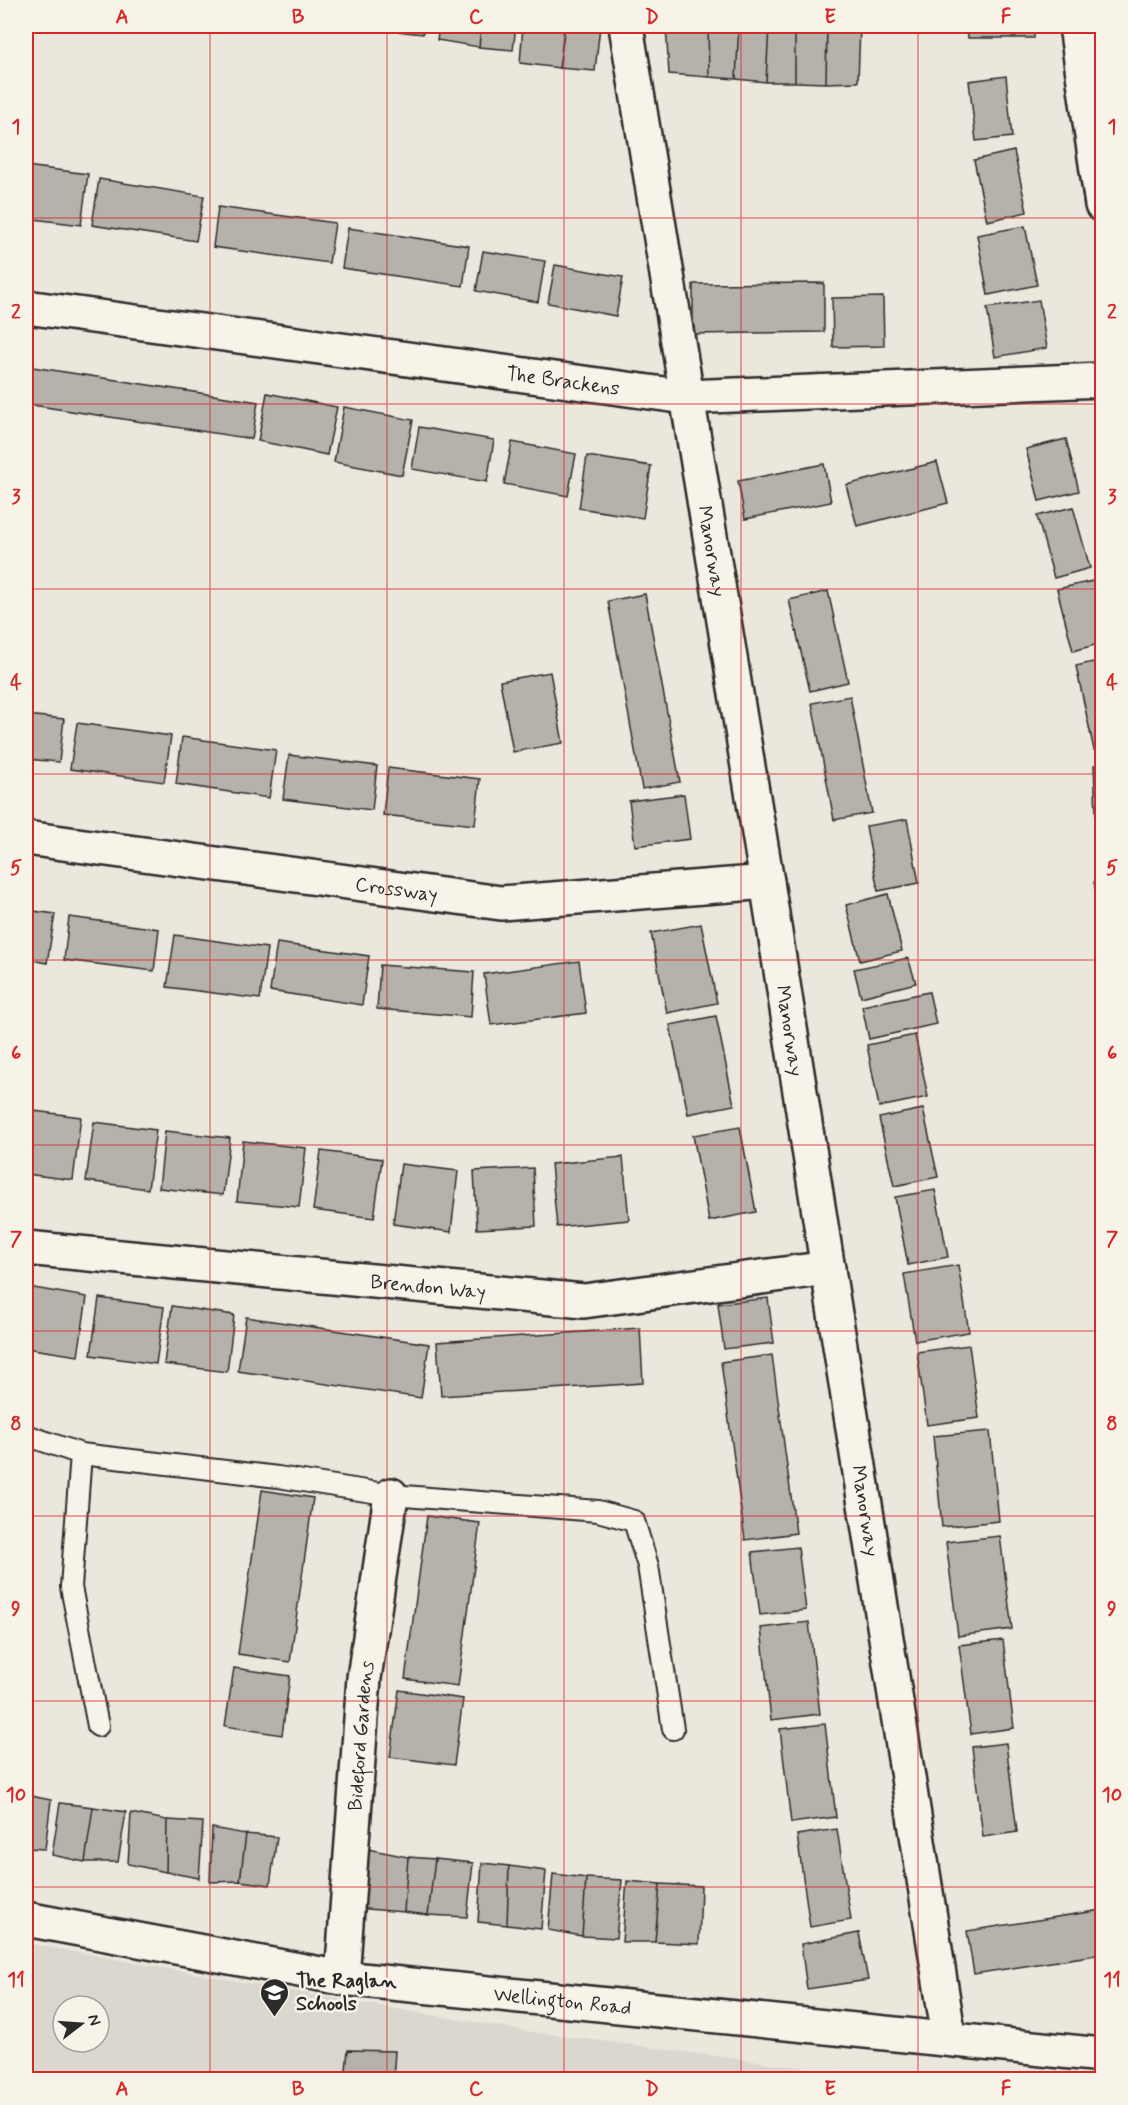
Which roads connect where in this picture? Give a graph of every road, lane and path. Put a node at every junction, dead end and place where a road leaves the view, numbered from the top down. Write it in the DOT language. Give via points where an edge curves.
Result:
graph roads {
  1 [pos="626,26"];
  2 [pos="1076,26"];
  3 [pos="1102,205"];
  4 [pos="26,307"];
  5 [pos="1102,380"];
  6 [pos="686,397"];
  7 [pos="26,838"];
  8 [pos="767,882"];
  9 [pos="26,1248"];
  10 [pos="828,1268"];
  11 [pos="26,1434"];
  12 [pos="81,1454"];
  13 [pos="391,1495"];
  14 [pos="98,1726"];
  15 [pos="674,1729"];
  16 [pos="26,1919"];
  17 [pos="342,1978"];
  18 [pos="949,2038"];
  19 [pos="1095,2062"];
  1 -- 6 [label="street, Manorway"];
  2 -- 3 [label="street"];
  4 -- 6 [label="street, The Brackens"];
  5 -- 6 [label="street, The Brackens"];
  6 -- 8 [label="street, Manorway"];
  7 -- 8 [label="street, Crossway" via="501,903"];
  8 -- 10 [label="street, Manorway"];
  9 -- 10 [label="street, Brendon Way" via="584,1301"];
  10 -- 18 [label="street, Manorway"];
  11 -- 12 [label="lane"];
  12 -- 13 [label="lane" via="278,1477"];
  12 -- 14 [label="lane" via="71,1587"];
  13 -- 15 [label="lane" via="598,1510 634,1521 648,1566"];
  13 -- 17 [label="street, Bideford Gardens" via="364,1678"];
  16 -- 17 [label="street, Wellington Road"];
  17 -- 18 [label="street, Wellington Road"];
  18 -- 19 [label="street, Wellington Road"];
}
